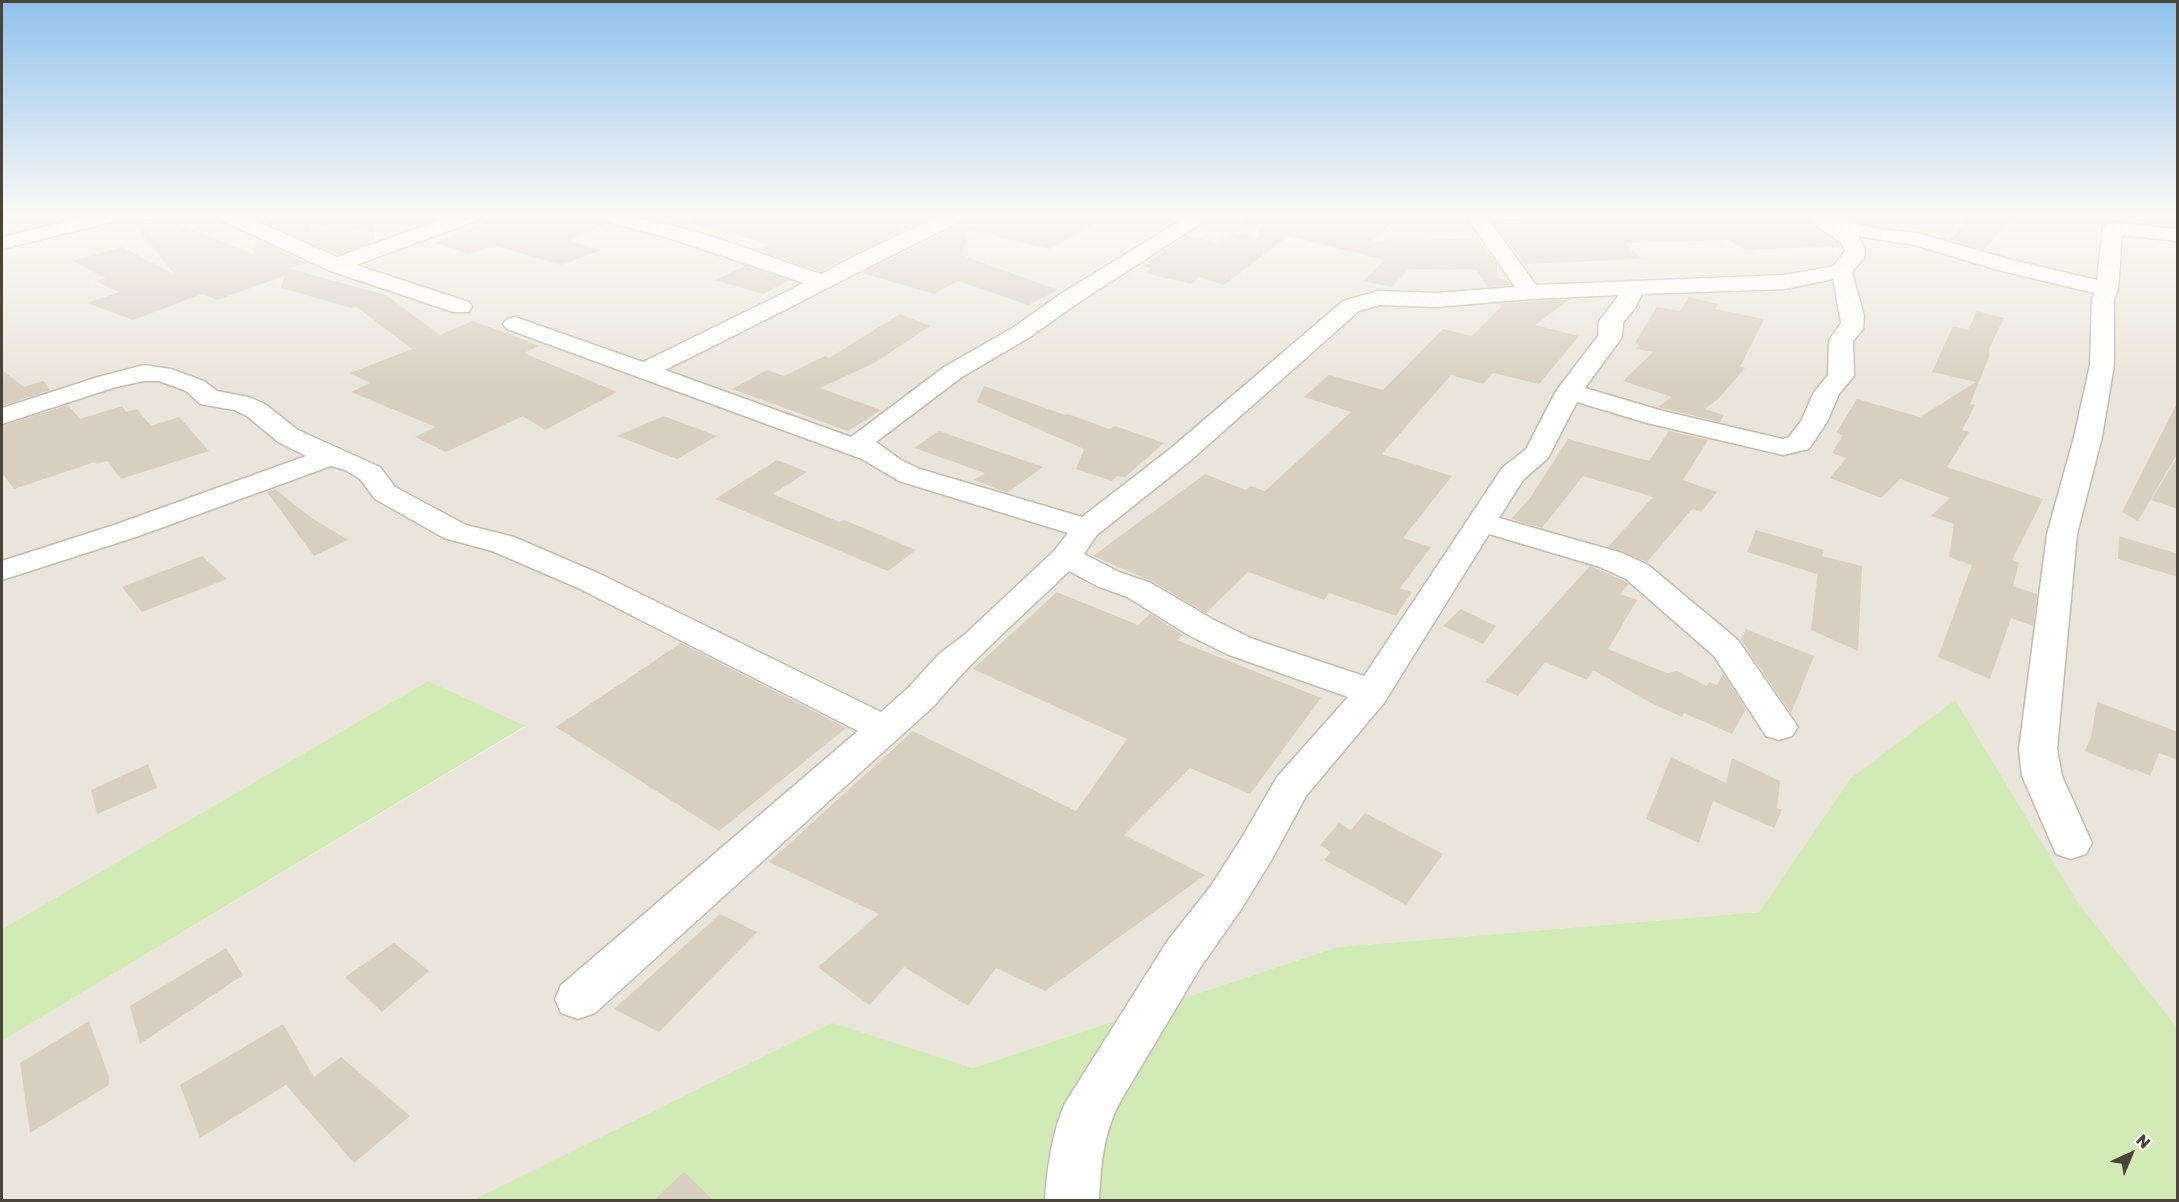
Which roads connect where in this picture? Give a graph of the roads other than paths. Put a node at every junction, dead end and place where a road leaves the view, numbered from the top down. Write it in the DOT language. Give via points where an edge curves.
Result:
graph roads {
  1 [pos="357,272"];
  2 [pos="792,272"];
  3 [pos="842,272"];
  4 [pos="1112,272"];
  5 [pos="1516,272"];
  6 [pos="1835,272"];
  7 [pos="1841,272"];
  8 [pos="2037,272"];
  9 [pos="2109,272"];
  10 [pos="822,282"];
  11 [pos="1634,287"];
  12 [pos="2107,289"];
  13 [pos="1530,292"];
  14 [pos="461,307"];
  15 [pos="515,324"];
  16 [pos="644,372"];
  17 [pos="1569,391"];
  18 [pos="2,416"];
  19 [pos="870,453"];
  20 [pos="330,457"];
  21 [pos="1480,522"];
  22 [pos="1086,529"];
  23 [pos="1066,556"];
  24 [pos="2,571"];
  25 [pos="1371,694"];
  26 [pos="1779,727"];
  27 [pos="884,729"];
  28 [pos="2071,843"];
  29 [pos="578,999"];
  30 [pos="1072,1200"];
  1 -- 14 [label="street"];
  2 -- 10 [label="street"];
  3 -- 10 [label="street"];
  4 -- 19 [label="street" via="1022,332 952,372 863,438 862,444"];
  5 -- 13 [label="street"];
  6 -- 11 [label="street" via="1785,282"];
  7 -- 17 [label="street" via="1852,325 1841,340 1843,369 1799,443 1783,447 1656,417"];
  8 -- 12 [label="street"];
  9 -- 12 [label="street"];
  10 -- 16 [label="street"];
  11 -- 13 [label="street"];
  11 -- 17 [label="street" via="1624,308 1611,321 1610,337"];
  12 -- 28 [label="street" via="2103,299 2102,365 2062,534 2038,749 2042,776"];
  13 -- 22 [label="street" via="1464,299 1378,298 1351,306 1180,455"];
  15 -- 16 [label="street"];
  16 -- 19 [label="street"];
  17 -- 21 [label="street" via="1534,458 1512,474"];
  18 -- 20 [label="street" via="144,373 162,374 195,386 209,398 256,410 288,436"];
  19 -- 22 [label="street" via="925,480"];
  20 -- 24 [label="street"];
  20 -- 27 [label="street" via="355,464 370,473 385,493 455,532 503,544 589,580"];
  21 -- 25 [label="street"];
  21 -- 26 [label="street" via="1611,560 1637,572 1725,648"];
  22 -- 23 [label="street"];
  23 -- 25 [label="street" via="1108,579 1139,590 1241,647"];
  23 -- 27 [label="street"];
  25 -- 30 [label="street" via="1291,787 1256,850 1184,954 1102,1086 1083,1120"];
  27 -- 29 [label="street"];
}
